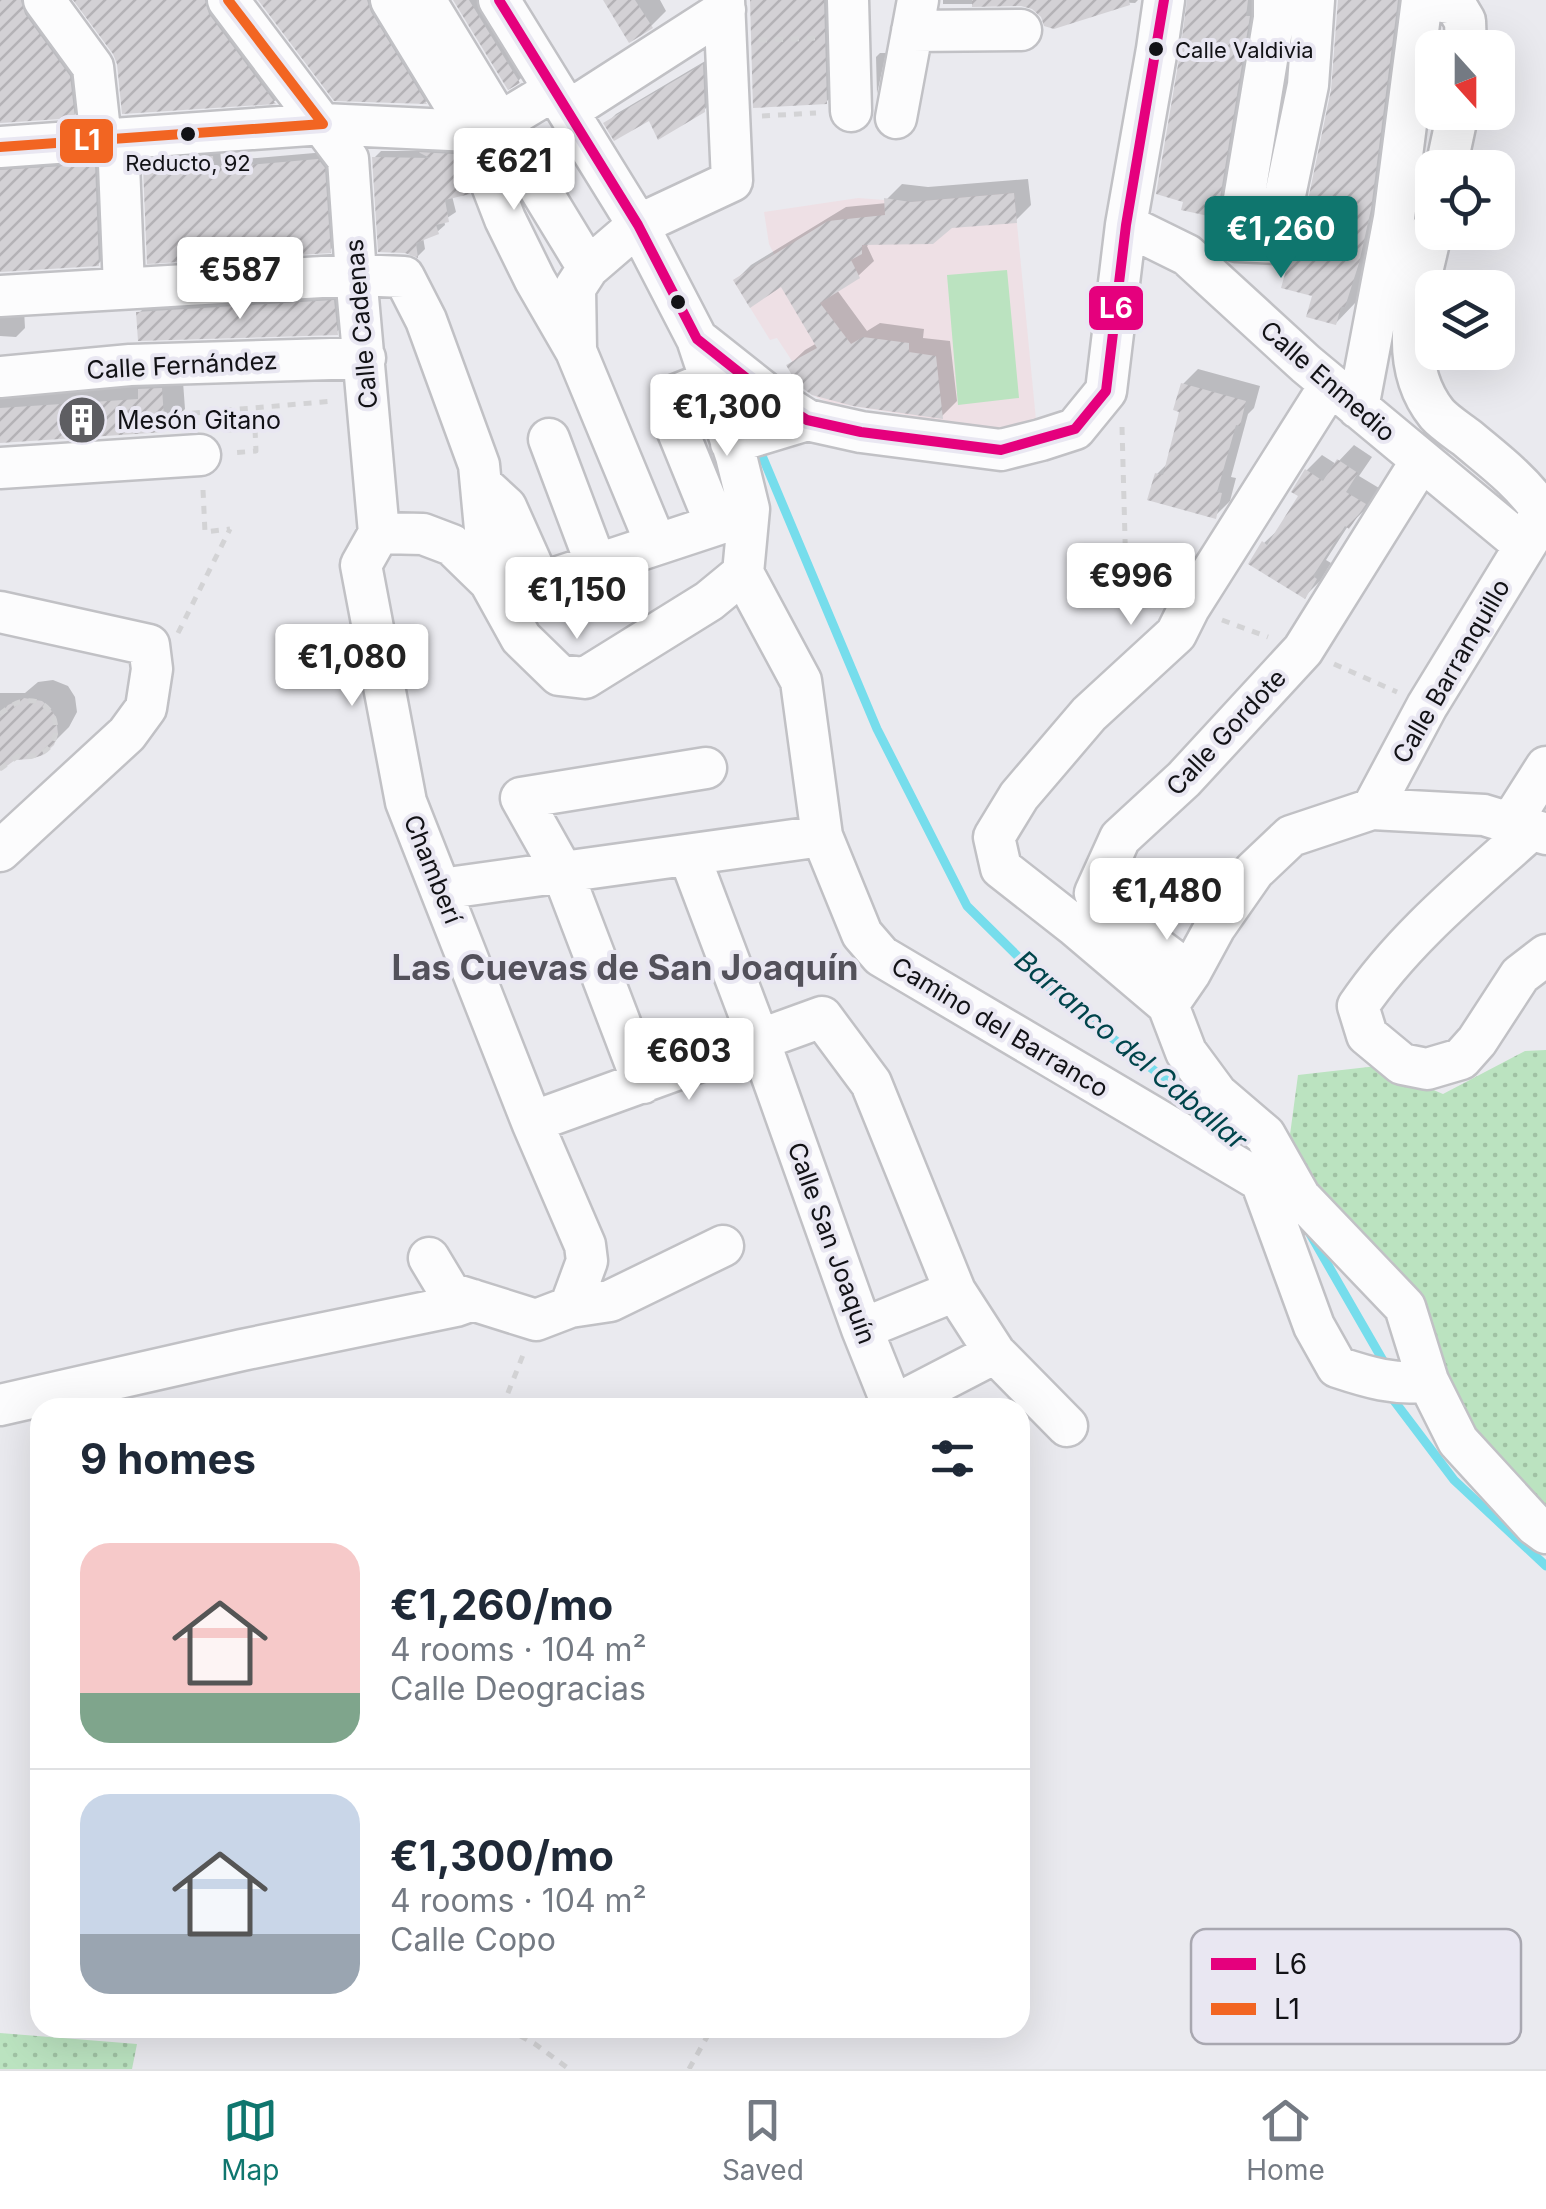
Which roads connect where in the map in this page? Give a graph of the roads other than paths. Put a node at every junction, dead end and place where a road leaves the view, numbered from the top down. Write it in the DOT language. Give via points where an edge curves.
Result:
graph roads {
  1 [pos="44,0"];
  2 [pos="228,0"];
  3 [pos="391,0"];
  4 [pos="424,0"];
  5 [pos="499,0"];
  6 [pos="1164,0"];
  7 [pos="1274,0"];
  8 [pos="1314,0"];
  9 [pos="1422,0"];
  10 [pos="1432,0"];
  11 [pos="915,15"];
  12 [pos="725,17"];
  13 [pos="849,18"];
  14 [pos="1021,30"];
  15 [pos="1465,30"];
  16 [pos="561,100"];
  17 [pos="851,111"];
  18 [pos="896,118"];
  19 [pos="322,124"];
  20 [pos="485,127"];
  21 [pos="110,140"];
  22 [pos="0,147"];
  23 [pos="1126,224"];
  24 [pos="638,225"];
  25 [pos="1254,242"];
  26 [pos="1427,250"];
  27 [pos="588,268"];
  28 [pos="356,275"];
  29 [pos="124,288"];
  30 [pos="0,296"];
  31 [pos="1240,303"];
  32 [pos="697,339"];
  33 [pos="576,351"];
  34 [pos="0,377"];
  35 [pos="366,378"];
  36 [pos="711,381"];
  37 [pos="1344,397"];
  38 [pos="808,420"];
  39 [pos="201,439"];
  40 [pos="549,439"];
  41 [pos="731,443"];
  42 [pos="1420,461"];
  43 [pos="0,468"];
  44 [pos="481,484"];
  45 [pos="379,533"];
  46 [pos="656,544"];
  47 [pos="1525,546"];
  48 [pos="596,564"];
  49 [pos="742,573"];
  50 [pos="490,582"];
  51 [pos="0,612"];
  52 [pos="1546,767"];
  53 [pos="706,768"];
  54 [pos="1372,808"];
  55 [pos="1530,828"];
  56 [pos="822,836"];
  57 [pos="0,851"];
  58 [pos="689,855"];
  59 [pos="562,871"];
  60 [pos="442,889"];
  61 [pos="1546,954"];
  62 [pos="1179,989"];
  63 [pos="759,1040"];
  64 [pos="643,1082"];
  65 [pos="532,1122"];
  66 [pos="723,1246"];
  67 [pos="429,1258"];
  68 [pos="955,1291"];
  69 [pos="473,1300"];
  70 [pos="553,1314"];
  71 [pos="862,1329"];
  72 [pos="994,1353"];
  73 [pos="1417,1382"];
  74 [pos="30,1398"];
  75 [pos="31,1398"];
  76 [pos="888,1398"];
  77 [pos="907,1398"];
  78 [pos="0,1405"];
  79 [pos="1067,1426"];
  80 [pos="1546,1533"];
  1 -- 21 [label="street" via="94,68"];
  2 -- 19 [label="street, Calle Cadenas"];
  3 -- 20 [label="street"];
  4 -- 20 [label="street"];
  5 -- 16 [label="street"];
  6 -- 23 [label="street"];
  7 -- 25 [label="street" via="1237,241"];
  8 -- 25 [label="street" via="1308,85 1275,243"];
  9 -- 37 [label="street" via="1394,218"];
  10 -- 15 [label="street" via="1455,4"];
  11 -- 14 [label="street"];
  11 -- 18 [label="street"];
  12 -- 16 [label="street"];
  12 -- 24 [label="street" via="732,181"];
  13 -- 17 [label="street"];
  16 -- 20 [label="street"];
  16 -- 24 [label="street"];
  19 -- 20 [label="street"];
  19 -- 21 [label="street"];
  19 -- 28 [label="street, Calle Cadenas" via="348,159"];
  20 -- 27 [label="street"];
  20 -- 33 [label="street" via="505,219"];
  21 -- 22 [label="street"];
  21 -- 29 [label="street"];
  23 -- 31 [label="street, Calle Enmedio" via="1187,255"];
  23 -- 38 [label="street" via="1106,391 1075,429 1001,450"];
  24 -- 27 [label="street"];
  24 -- 32 [label="street"];
  25 -- 31 [label="street"];
  26 -- 47 [label="street, Calle Barranquillo" via="1412,350 1421,385 1438,414 1540,506"];
  27 -- 33 [label="street" via="575,288"];
  28 -- 29 [label="street"];
  28 -- 35 [label="street, Calle Cadenas"];
  28 -- 44 [label="street" via="404,277 433,338"];
  29 -- 30 [label="street"];
  31 -- 37 [label="street, Calle Enmedio"];
  32 -- 36 [label="street"];
  32 -- 38 [label="street"];
  33 -- 46 [label="street"];
  34 -- 35 [label="street, Calle Fernández" via="130,365"];
  35 -- 45 [label="street, Calle Cadenas"];
  36 -- 41 [label="street"];
  36 -- 46 [label="street" via="676,394 674,422 716,524"];
  37 -- 42 [label="street, Calle Enmedio"];
  37 -- 62 [label="street" via="1176,634 1089,714 1019,796 994,837 1001,868 1075,926"];
  38 -- 41 [label="street"];
  39 -- 43 [label="street"];
  40 -- 48 [label="street"];
  41 -- 49 [label="street" via="749,509"];
  42 -- 47 [label="street, Calle Enmedio"];
  42 -- 62 [label="street, Calle Gordote" via="1303,650 1120,838 1095,893"];
  44 -- 48 [label="street" via="506,507 540,583"];
  44 -- 50 [label="street"];
  45 -- 50 [label="street" via="423,534 452,545"];
  45 -- 60 [label="street, Chamberí" via="361,565 406,802"];
  46 -- 48 [label="street"];
  47 -- 54 [label="street, Calle Barranquillo"];
  49 -- 50 [label="street" via="709,602 585,678 559,675 522,638"];
  49 -- 56 [label="street, Camino del Barranco" via="801,681"];
  51 -- 57 [label="street" via="149,645 152,669 146,708 126,734"];
  52 -- 55 [label="street"];
  53 -- 59 [label="street" via="521,798"];
  54 -- 55 [label="street" via="1484,814"];
  54 -- 62 [label="street" via="1290,836 1254,871"];
  55 -- 61 [label="street" via="1372,985 1358,1006 1368,1035 1402,1064 1426,1070 1461,1059 1520,975"];
  56 -- 58 [label="street"];
  56 -- 73 [label="street, Camino del Barranco" via="862,934 882,956 1261,1181 1314,1326 1337,1367"];
  58 -- 59 [label="street"];
  58 -- 63 [label="street, Calle San Joaquín"];
  59 -- 60 [label="street"];
  59 -- 64 [label="street"];
  60 -- 65 [label="street, Chamberí"];
  62 -- 73 [label="street" via="1186,1052 1217,1094 1265,1135 1300,1197 1405,1308"];
  63 -- 64 [label="street"];
  63 -- 68 [label="street" via="822,1017 871,1083"];
  63 -- 71 [label="street, Calle San Joaquín"];
  64 -- 65 [label="street"];
  65 -- 70 [label="street, Chamberí" via="585,1245 586,1261"];
  66 -- 70 [label="street" via="610,1301"];
  67 -- 69 [label="street" via="450,1293"];
  68 -- 71 [label="street"];
  68 -- 72 [label="street"];
  69 -- 70 [label="street"];
  69 -- 75 [label="street"];
  71 -- 76 [label="street, Calle San Joaquín"];
  72 -- 77 [label="street"];
  72 -- 79 [label="street"];
  73 -- 80 [label="street" via="1458,1441"];
  74 -- 78 [label="street"];
}
